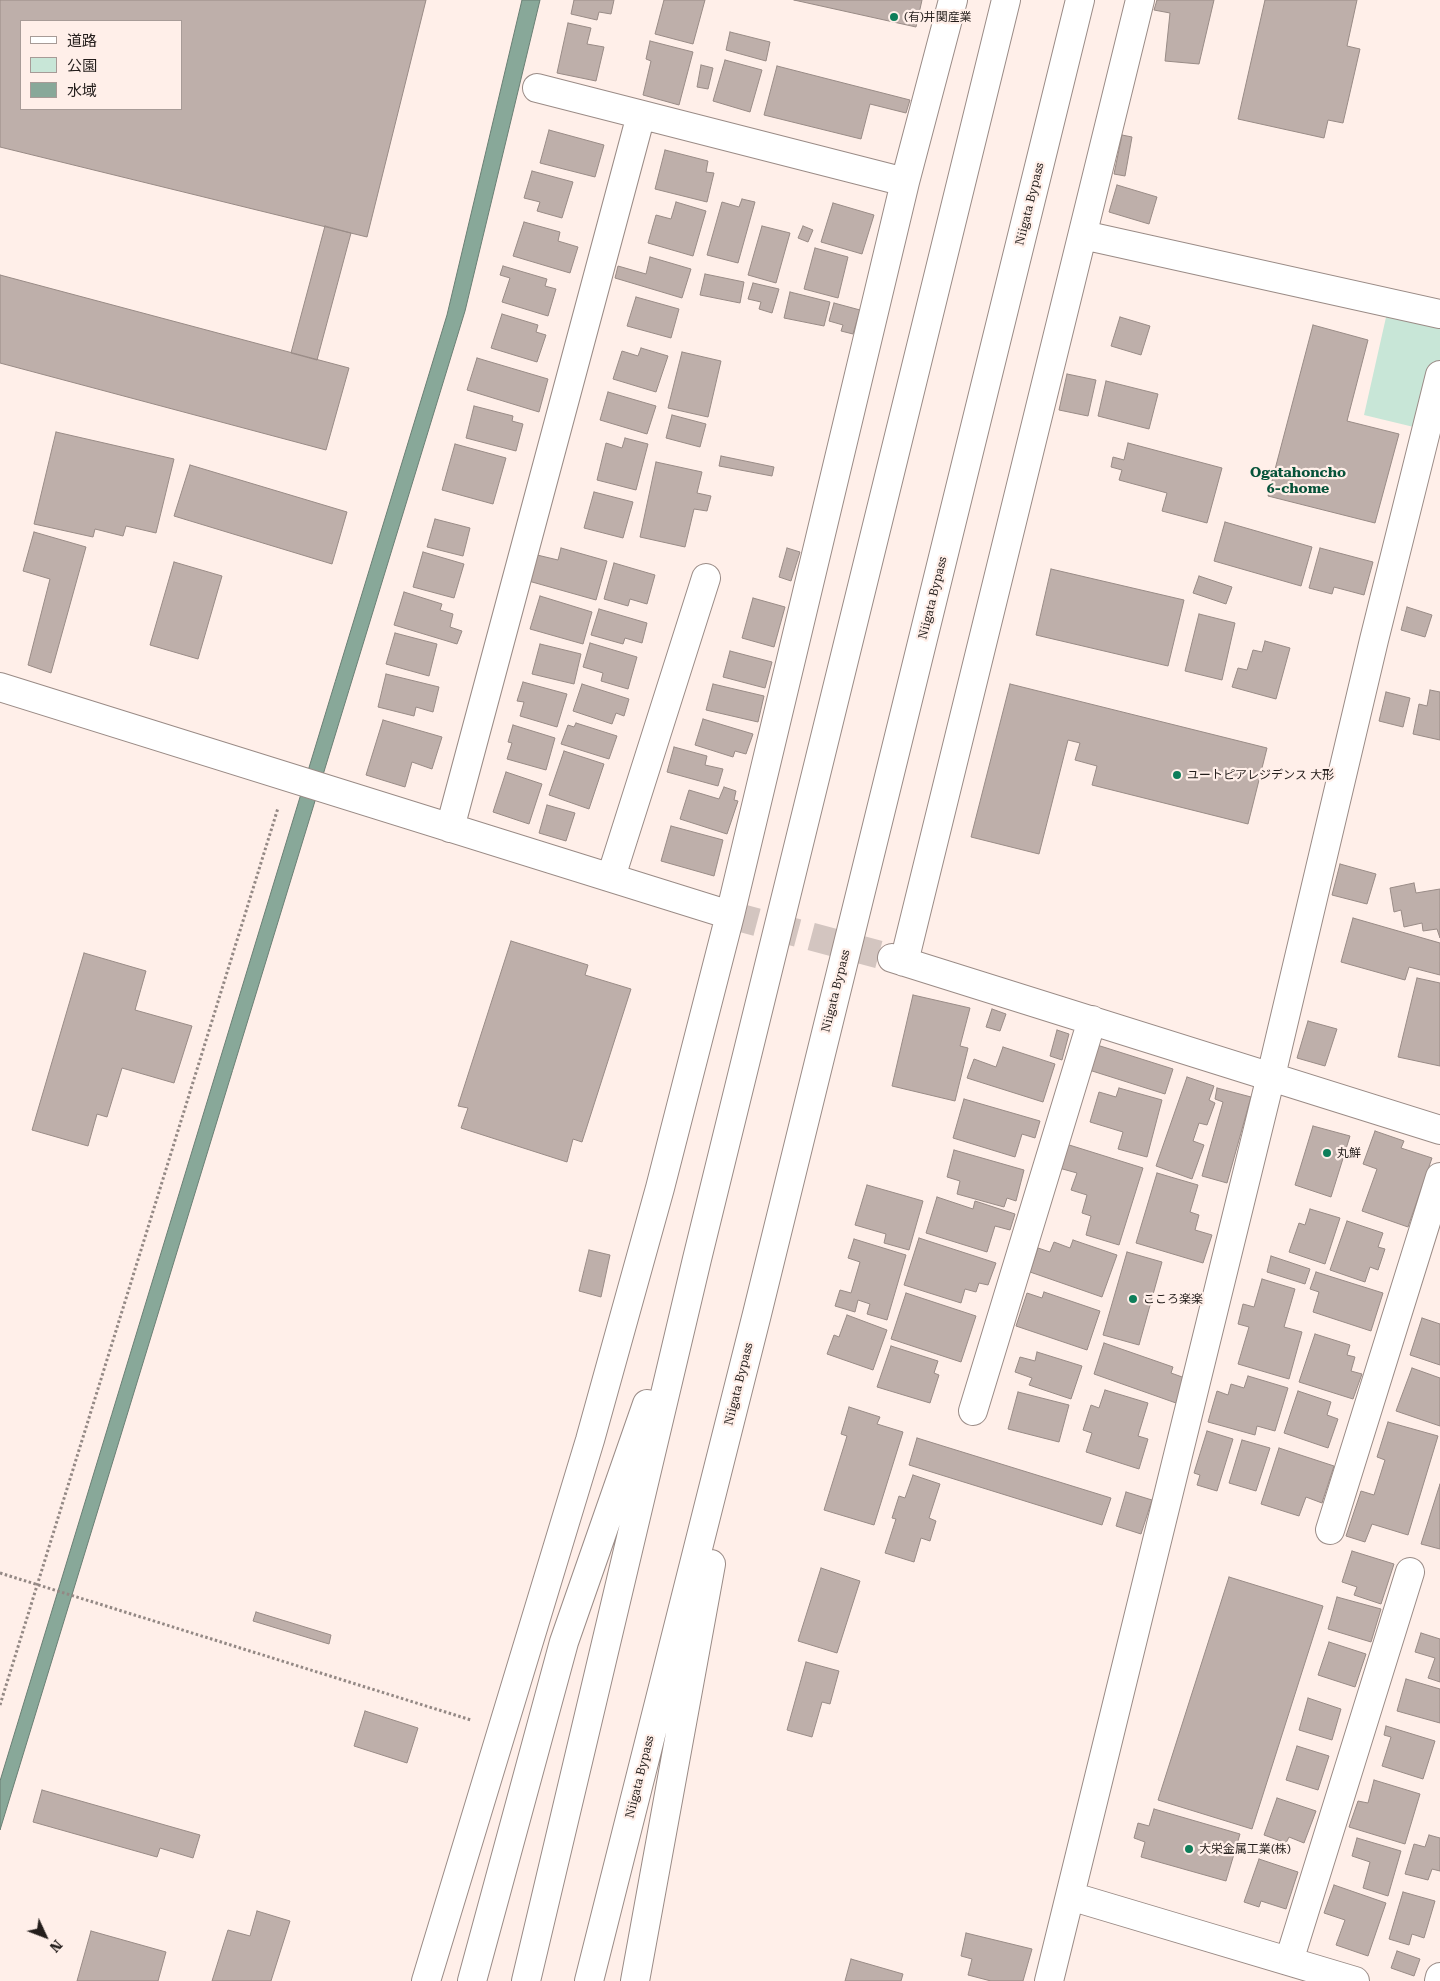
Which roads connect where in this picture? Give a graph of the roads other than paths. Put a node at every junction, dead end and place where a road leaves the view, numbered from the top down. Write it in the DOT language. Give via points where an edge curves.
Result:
graph roads {
  1 [pos="953,0"];
  2 [pos="1006,0"];
  3 [pos="1080,0"];
  4 [pos="1140,0"];
  5 [pos="537,88"];
  6 [pos="641,115"];
  7 [pos="905,182"];
  8 [pos="1083,235"];
  9 [pos="1440,314"];
  10 [pos="1440,375"];
  11 [pos="706,578"];
  12 [pos="0,687"];
  13 [pos="450,828"];
  14 [pos="610,877"];
  15 [pos="730,914"];
  16 [pos="1092,1020"];
  17 [pos="1271,1076"];
  18 [pos="1440,1130"];
  19 [pos="1440,1177"];
  20 [pos="697,1259"];
  21 [pos="756,1314"];
  22 [pos="973,1412"];
  23 [pos="1330,1530"];
  24 [pos="1410,1572"];
  25 [pos="1070,1896"];
  26 [pos="1289,1961"];
  27 [pos="1440,1977"];
  28 [pos="426,1981"];
  29 [pos="472,1981"];
  30 [pos="526,1981"];
  31 [pos="589,1981"];
  32 [pos="635,1981"];
  33 [pos="1049,1981"];
  34 [pos="1355,1981"];
  35 [pos="1439,1981"];
  1 -- 7 [label="main road"];
  2 -- 20 [label="main road"];
  3 -- 21 [label="main road, Niigata Bypass"];
  4 -- 8 [label="main road"];
  5 -- 6 [label="main road"];
  6 -- 7 [label="main road"];
  6 -- 13 [label="main road"];
  7 -- 15 [label="main road"];
  8 -- 9 [label="main road"];
  8 -- 16 [label="main road" via="898,960"];
  10 -- 17 [label="main road"];
  11 -- 14 [label="main road"];
  12 -- 13 [label="main road"];
  13 -- 14 [label="main road"];
  14 -- 15 [label="main road"];
  15 -- 28 [label="main road" via="660,1188 590,1440"];
  16 -- 17 [label="main road"];
  16 -- 22 [label="main road"];
  17 -- 18 [label="main road"];
  17 -- 25 [label="main road"];
  19 -- 23 [label="main road"];
  20 -- 29 [label="main road" via="564,1642"];
  20 -- 30 [label="main road"];
  21 -- 31 [label="main road, Niigata Bypass"];
  21 -- 32 [label="main road"];
  24 -- 26 [label="main road"];
  25 -- 26 [label="main road"];
  25 -- 33 [label="main road"];
  26 -- 34 [label="main road"];
  27 -- 35 [label="main road"];
}
